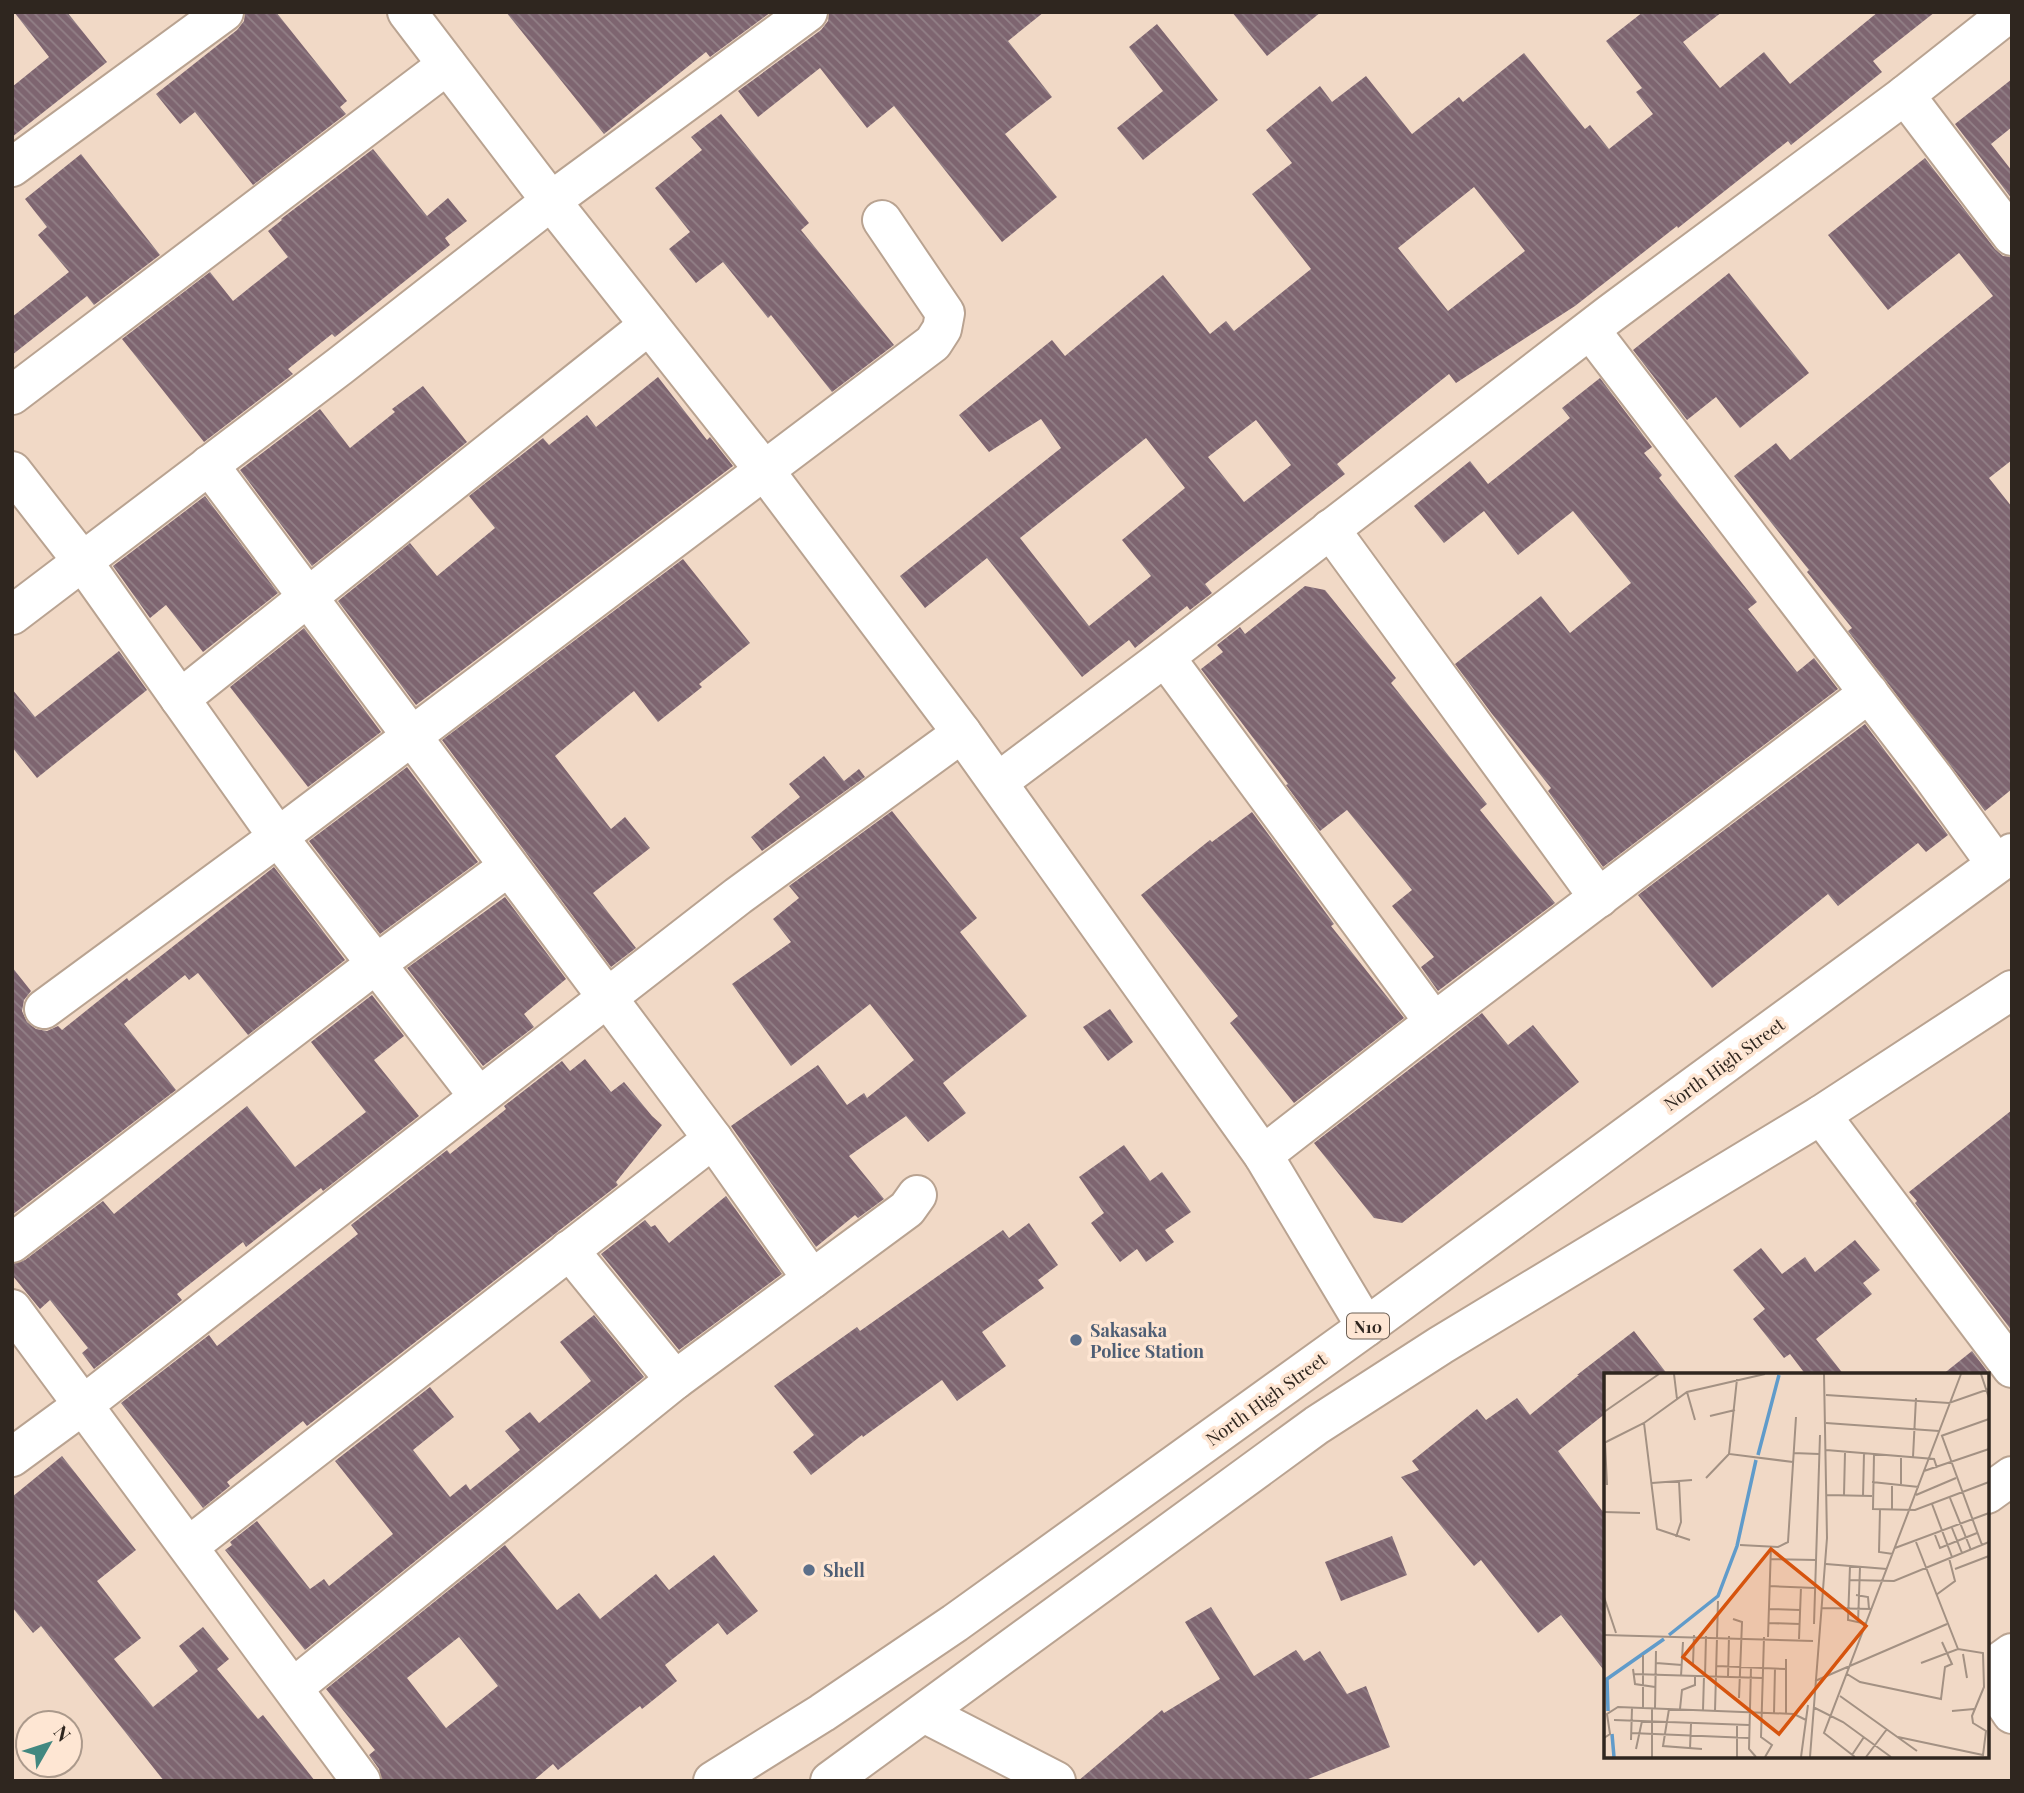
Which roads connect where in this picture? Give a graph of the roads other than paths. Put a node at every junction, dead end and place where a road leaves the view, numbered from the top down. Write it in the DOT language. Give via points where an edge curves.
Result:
graph roads {
  1 [pos="224,12"];
  2 [pos="407,12"];
  3 [pos="808,12"];
  4 [pos="2010,12"];
  5 [pos="447,65"];
  6 [pos="1905,95"];
  7 [pos="12,167"];
  8 [pos="551,201"];
  9 [pos="881,220"];
  10 [pos="2012,236"];
  11 [pos="649,325"];
  12 [pos="1591,331"];
  13 [pos="12,395"];
  14 [pos="209,466"];
  15 [pos="764,470"];
  16 [pos="12,471"];
  17 [pos="1330,529"];
  18 [pos="83,562"];
  19 [pos="308,597"];
  20 [pos="12,614"];
  21 [pos="1165,657"];
  22 [pos="1869,694"];
  23 [pos="180,699"];
  24 [pos="962,733"];
  25 [pos="412,737"];
  26 [pos="998,782"];
  27 [pos="278,837"];
  28 [pos="2004,858"];
  29 [pos="508,867"];
  30 [pos="1599,898"];
  31 [pos="376,964"];
  32 [pos="2012,990"];
  33 [pos="606,999"];
  34 [pos="44,1009"];
  35 [pos="1434,1022"];
  36 [pos="479,1097"];
  37 [pos="1821,1115"];
  38 [pos="712,1139"];
  39 [pos="1264,1155"];
  40 [pos="917,1195"];
  41 [pos="12,1243"];
  42 [pos="569,1250"];
  43 [pos="812,1279"];
  44 [pos="12,1309"];
  45 [pos="1366,1327"];
  46 [pos="2012,1368"];
  47 [pos="675,1380"];
  48 [pos="83,1405"];
  49 [pos="12,1457"];
  50 [pos="2012,1476"];
  51 [pos="1989,1493"];
  52 [pos="189,1546"];
  53 [pos="2012,1653"];
  54 [pos="1989,1670"];
  55 [pos="1989,1680"];
  56 [pos="294,1688"];
  57 [pos="924,1713"];
  58 [pos="2012,1714"];
  59 [pos="361,1781"];
  60 [pos="713,1781"];
  61 [pos="830,1781"];
  62 [pos="1056,1781"];
  1 -- 7 [label="main road"];
  2 -- 5 [label="main road"];
  3 -- 8 [label="main road"];
  4 -- 6 [label="main road"];
  5 -- 8 [label="main road"];
  5 -- 13 [label="main road"];
  6 -- 10 [label="main road"];
  6 -- 12 [label="main road"];
  8 -- 11 [label="main road"];
  8 -- 14 [label="main road"];
  9 -- 15 [label="main road" via="945,313 942,329 933,343"];
  11 -- 15 [label="main road"];
  11 -- 19 [label="main road"];
  12 -- 17 [label="main road"];
  12 -- 22 [label="main road"];
  14 -- 18 [label="main road"];
  14 -- 19 [label="main road"];
  15 -- 24 [label="main road"];
  15 -- 25 [label="main road"];
  16 -- 18 [label="main road"];
  17 -- 21 [label="main road"];
  17 -- 30 [label="main road"];
  18 -- 20 [label="main road"];
  18 -- 23 [label="main road"];
  19 -- 23 [label="main road"];
  19 -- 25 [label="main road"];
  21 -- 26 [label="main road"];
  21 -- 35 [label="main road"];
  22 -- 28 [label="main road"];
  22 -- 30 [label="main road"];
  23 -- 27 [label="main road"];
  24 -- 26 [label="main road"];
  24 -- 33 [label="main road" via="738,896"];
  25 -- 27 [label="main road"];
  25 -- 29 [label="main road"];
  26 -- 39 [label="main road"];
  27 -- 31 [label="main road"];
  27 -- 34 [label="main road"];
  28 -- 45 [label="main road, North High Street / N10"];
  29 -- 31 [label="main road"];
  29 -- 33 [label="main road"];
  30 -- 35 [label="main road"];
  31 -- 36 [label="main road"];
  31 -- 41 [label="main road"];
  32 -- 37 [label="main road"];
  33 -- 36 [label="main road"];
  33 -- 38 [label="main road"];
  35 -- 39 [label="main road"];
  36 -- 48 [label="main road"];
  37 -- 46 [label="main road"];
  37 -- 57 [label="main road" via="1317,1425"];
  38 -- 42 [label="main road"];
  38 -- 43 [label="main road"];
  39 -- 45 [label="main road"];
  40 -- 43 [label="main road" via="907,1209"];
  42 -- 47 [label="main road"];
  42 -- 52 [label="main road"];
  43 -- 47 [label="main road"];
  44 -- 48 [label="main road"];
  45 -- 60 [label="main road, North High Street / N10" via="955,1623"];
  47 -- 56 [label="main road"];
  48 -- 49 [label="main road"];
  48 -- 52 [label="main road"];
  50 -- 51 [label="main road"];
  52 -- 56 [label="main road"];
  53 -- 54 [label="main road"];
  55 -- 58 [label="main road"];
  56 -- 59 [label="main road"];
  57 -- 61 [label="main road"];
  57 -- 62 [label="main road"];
}
